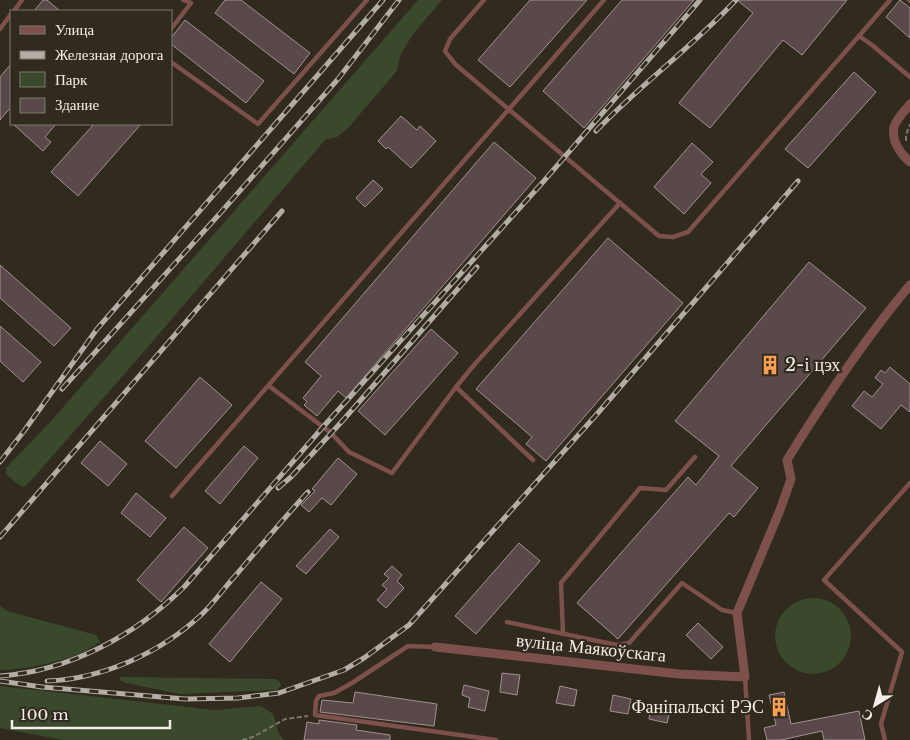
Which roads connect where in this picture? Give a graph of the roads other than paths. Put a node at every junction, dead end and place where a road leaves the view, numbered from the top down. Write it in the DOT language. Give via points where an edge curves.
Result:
graph roads {
  1 [pos="183,0"];
  2 [pos="367,0"];
  3 [pos="484,0"];
  4 [pos="604,0"];
  5 [pos="890,0"];
  6 [pos="10,15"];
  7 [pos="172,28"];
  8 [pos="0,29"];
  9 [pos="859,36"];
  10 [pos="172,63"];
  11 [pos="910,77"];
  12 [pos="910,104"];
  13 [pos="509,109"];
  14 [pos="910,162"];
  15 [pos="620,202"];
  16 [pos="910,285"];
  17 [pos="269,386"];
  18 [pos="456,387"];
  19 [pos="695,457"];
  20 [pos="533,460"];
  21 [pos="910,483"];
  22 [pos="172,496"];
  23 [pos="737,613"];
  24 [pos="507,622"];
  25 [pos="563,634"];
  26 [pos="435,647"];
  27 [pos="745,677"];
  28 [pos="496,740"];
  29 [pos="750,740"];
  30 [pos="885,740"];
  1 -- 7 [label="lane" via="191,3"];
  2 -- 10 [label="lane" via="258,124"];
  3 -- 13 [label="lane" via="450,39 445,51 455,64"];
  4 -- 13 [label="lane"];
  5 -- 9 [label="lane"];
  6 -- 8 [label="lane"];
  9 -- 11 [label="lane"];
  9 -- 15 [label="lane" via="688,232 673,237 659,236"];
  12 -- 14 [label="street" via="894,128 900,153"];
  13 -- 15 [label="lane"];
  13 -- 17 [label="lane"];
  15 -- 18 [label="lane"];
  16 -- 23 [label="street" via="825,398 787,460 791,479"];
  17 -- 18 [label="lane" via="331,433 349,452 392,473"];
  17 -- 22 [label="lane"];
  18 -- 20 [label="lane"];
  19 -- 25 [label="lane" via="666,490 640,488 561,583"];
  21 -- 30 [label="lane" via="824,580 902,652 881,724"];
  23 -- 25 [label="lane" via="722,610 682,583 629,643 617,645"];
  23 -- 27 [label="street"];
  24 -- 25 [label="lane"];
  26 -- 27 [label="street, вуліца Маякоўскага" via="679,674"];
  26 -- 28 [label="lane" via="408,646 352,683 319,696 315,715"];
  27 -- 29 [label="lane"];
}
